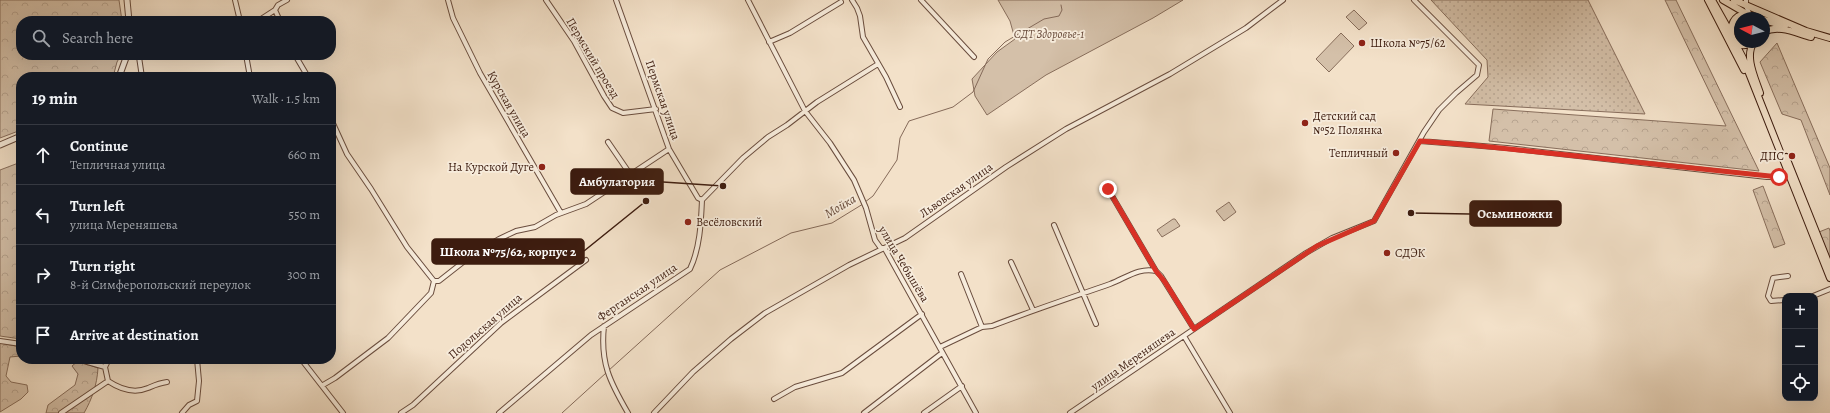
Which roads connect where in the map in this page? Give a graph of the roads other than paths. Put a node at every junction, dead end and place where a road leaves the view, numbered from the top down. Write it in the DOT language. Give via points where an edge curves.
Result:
graph roads {
  1 [pos="127,0"];
  2 [pos="235,0"];
  3 [pos="287,0"];
  4 [pos="448,0"];
  5 [pos="546,0"];
  6 [pos="616,0"];
  7 [pos="748,0"];
  8 [pos="852,0"];
  9 [pos="921,0"];
  10 [pos="1283,0"];
  11 [pos="1414,0"];
  12 [pos="1708,0"];
  13 [pos="1712,0"];
  14 [pos="1723,0"];
  15 [pos="842,1"];
  16 [pos="1742,2"];
  17 [pos="275,10"];
  18 [pos="1745,12"];
  19 [pos="1749,12"];
  20 [pos="1757,12"];
  21 [pos="129,16"];
  22 [pos="239,16"];
  23 [pos="266,16"];
  24 [pos="278,16"];
  25 [pos="1734,18"];
  26 [pos="1770,19"];
  27 [pos="1770,29"];
  28 [pos="1732,36"];
  29 [pos="1830,38"];
  30 [pos="769,42"];
  31 [pos="1830,42"];
  32 [pos="1751,48"];
  33 [pos="974,57"];
  34 [pos="126,60"];
  35 [pos="139,60"];
  36 [pos="247,60"];
  37 [pos="298,60"];
  38 [pos="878,64"];
  39 [pos="121,72"];
  40 [pos="141,72"];
  41 [pos="249,72"];
  42 [pos="305,72"];
  43 [pos="1752,82"];
  44 [pos="900,107"];
  45 [pos="656,109"];
  46 [pos="805,111"];
  47 [pos="336,130"];
  48 [pos="16,138"];
  49 [pos="1420,141"];
  50 [pos="608,142"];
  51 [pos="0,145"];
  52 [pos="669,148"];
  53 [pos="1791,173"];
  54 [pos="630,174"];
  55 [pos="1108,189"];
  56 [pos="702,200"];
  57 [pos="561,213"];
  58 [pos="1054,225"];
  59 [pos="885,248"];
  60 [pos="586,260"];
  61 [pos="1011,262"];
  62 [pos="1830,267"];
  63 [pos="1156,271"];
  64 [pos="961,274"];
  65 [pos="1788,276"];
  66 [pos="1830,278"];
  67 [pos="434,281"];
  68 [pos="1830,289"];
  69 [pos="1082,292"];
  70 [pos="1818,294"];
  71 [pos="1782,300"];
  72 [pos="1033,310"];
  73 [pos="922,314"];
  74 [pos="1096,324"];
  75 [pos="604,326"];
  76 [pos="982,327"];
  77 [pos="1194,329"];
  78 [pos="1184,336"];
  79 [pos="0,341"];
  80 [pos="16,343"];
  81 [pos="940,347"];
  82 [pos="942,353"];
  83 [pos="94,364"];
  84 [pos="106,364"];
  85 [pos="197,364"];
  86 [pos="305,364"];
  87 [pos="105,367"];
  88 [pos="108,381"];
  89 [pos="167,382"];
  90 [pos="322,385"];
  91 [pos="962,386"];
  92 [pos="774,399"];
  93 [pos="61,413"];
  94 [pos="182,413"];
  95 [pos="343,413"];
  96 [pos="401,413"];
  97 [pos="499,413"];
  98 [pos="628,413"];
  99 [pos="654,413"];
  100 [pos="864,413"];
  101 [pos="924,413"];
  102 [pos="976,413"];
  103 [pos="1070,413"];
  104 [pos="1230,413"];
  1 -- 21 [label="street"];
  2 -- 22 [label="street"];
  3 -- 17 [label="street"];
  4 -- 57 [label="street, Курская улица" via="453,18 480,73"];
  5 -- 45 [label="street, Пермский проезд" via="574,41 612,108 623,113"];
  6 -- 45 [label="street, Пермская улица"];
  7 -- 30 [label="street, улица Чебышёва"];
  8 -- 38 [label="street" via="860,16 863,37"];
  9 -- 33 [label="street"];
  10 -- 59 [label="street, Львовская улица" via="1246,28 1189,62 1066,129 1006,167 924,226"];
  11 -- 49 [label="street, улица Мереняшева" via="1479,65 1477,75 1439,110"];
  12 -- 43 [label="main road"];
  13 -- 28 [label="main road"];
  14 -- 18 [label="main road"];
  15 -- 30 [label="street" via="790,33"];
  16 -- 19 [label="street"];
  16 -- 20 [label="main road"];
  17 -- 23 [label="street"];
  17 -- 24 [label="street"];
  25 -- 28 [label="main road" via="1730,26"];
  26 -- 29 [label="main road"];
  27 -- 31 [label="main road" via="1780,29"];
  28 -- 43 [label="main road"];
  30 -- 46 [label="street, улица Чебышёва"];
  32 -- 53 [label="main road" via="1754,76"];
  34 -- 39 [label="street"];
  35 -- 40 [label="street"];
  36 -- 41 [label="street"];
  37 -- 42 [label="street"];
  38 -- 44 [label="street"];
  38 -- 46 [label="street"];
  43 -- 53 [label="main road"];
  45 -- 52 [label="street, Пермская улица"];
  46 -- 56 [label="street" via="742,158"];
  46 -- 59 [label="street, улица Чебышёва" via="854,180 866,208 875,240 880,247"];
  47 -- 67 [label="street" via="347,154 407,247"];
  48 -- 51 [label="street"];
  49 -- 53 [label="street" via="1479,145 1767,177"];
  49 -- 77 [label="street, улица Мереняшева" via="1374,221 1317,246"];
  50 -- 54 [label="street"];
  52 -- 54 [label="street"];
  52 -- 56 [label="street, Пермская улица" via="698,198"];
  53 -- 62 [label="main road"];
  53 -- 66 [label="main road"];
  54 -- 57 [label="street" via="586,204"];
  55 -- 63 [label="street"];
  56 -- 75 [label="street, Ферганская улица" via="697,251 690,268"];
  57 -- 67 [label="street" via="541,225 516,231 499,239 476,252 439,281"];
  58 -- 69 [label="street"];
  59 -- 73 [label="street, улица Чебышёва"];
  59 -- 99 [label="street, Львовская улица" via="849,265 765,313 730,339 693,372"];
  60 -- 96 [label="street, Подольская улица" via="501,323 413,405"];
  61 -- 72 [label="street"];
  63 -- 69 [label="street" via="1142,270"];
  63 -- 77 [label="street"];
  64 -- 76 [label="street"];
  65 -- 71 [label="street" via="1773,278 1768,296 1771,301"];
  67 -- 90 [label="street" via="431,293 388,338"];
  68 -- 70 [label="street"];
  69 -- 72 [label="street"];
  69 -- 74 [label="street"];
  72 -- 76 [label="street" via="992,326"];
  73 -- 81 [label="street, улица Чебышёва"];
  73 -- 92 [label="street" via="842,373 795,387"];
  75 -- 97 [label="street, Ферганская улица"];
  75 -- 98 [label="street" via="606,371"];
  76 -- 81 [label="street"];
  77 -- 78 [label="street, улица Мереняшева"];
  78 -- 103 [label="street, улица Мереняшева"];
  78 -- 104 [label="street"];
  79 -- 80 [label="street"];
  81 -- 82 [label="street, улица Чебышёва"];
  82 -- 91 [label="street, улица Чебышёва"];
  82 -- 100 [label="street"];
  83 -- 87 [label="street"];
  84 -- 87 [label="street"];
  85 -- 94 [label="street" via="198,401"];
  86 -- 90 [label="street"];
  87 -- 88 [label="street"];
  88 -- 89 [label="street" via="120,389 134,390 147,389"];
  88 -- 93 [label="street"];
  90 -- 95 [label="street"];
  91 -- 101 [label="street"];
  91 -- 102 [label="street, улица Чебышёва"];
}
